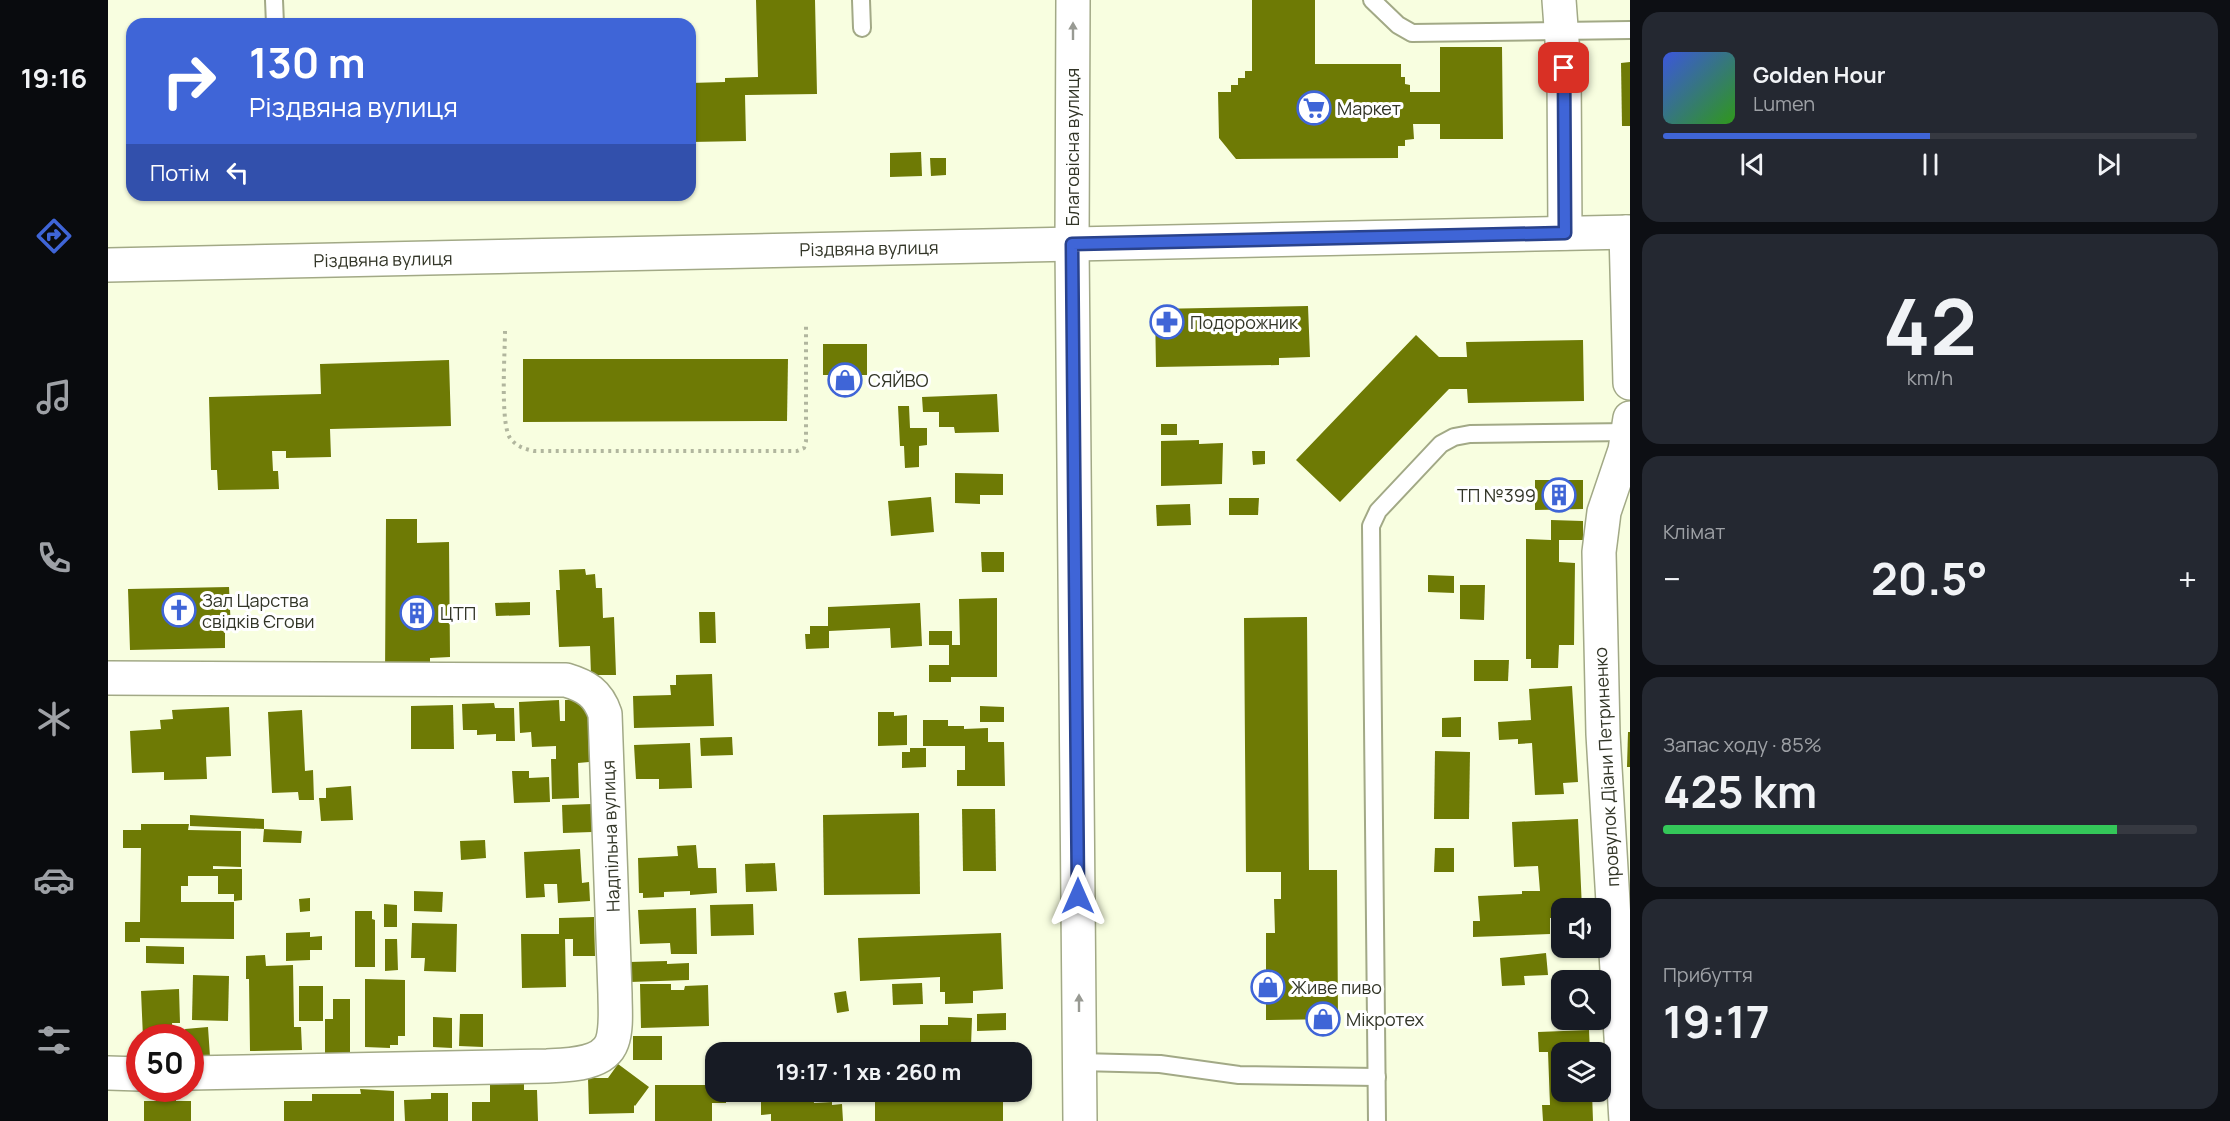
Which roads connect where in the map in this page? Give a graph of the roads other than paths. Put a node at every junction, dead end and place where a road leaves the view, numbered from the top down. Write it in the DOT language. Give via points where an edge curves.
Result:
graph roads {
  1 [pos="274,0"];
  2 [pos="861,0"];
  3 [pos="1073,0"];
  4 [pos="1372,0"];
  5 [pos="1560,16"];
  6 [pos="275,18"];
  7 [pos="862,28"];
  8 [pos="1630,30"];
  9 [pos="1628,232"];
  10 [pos="1565,233"];
  11 [pos="1072,244"];
  12 [pos="108,265"];
  13 [pos="1630,383"];
  14 [pos="1628,443"];
  15 [pos="108,678"];
  16 [pos="1079,1062"];
  17 [pos="108,1073"];
  18 [pos="204,1073"];
  19 [pos="126,1074"];
  20 [pos="1377,1077"];
  21 [pos="1080,1121"];
  22 [pos="1377,1121"];
  23 [pos="1626,1121"];
  1 -- 6 [label="lane"];
  2 -- 7 [label="lane"];
  11 -- 3 [label="street, Благовісна вулиця, one-way"];
  4 -- 5 [label="lane" via="1412,33"];
  5 -- 8 [label="lane"];
  5 -- 10 [label="street"];
  9 -- 10 [label="street, Різдвяна вулиця"];
  9 -- 13 [label="street"];
  10 -- 11 [label="street, Різдвяна вулиця"];
  11 -- 12 [label="street, Різдвяна вулиця"];
  16 -- 11 [label="street, Благовісна вулиця, one-way"];
  14 -- 20 [label="lane" via="1470,434 1454,437 1435,449 1373,518"];
  14 -- 23 [label="street, провулок Діани Петриненко" via="1604,512 1599,542 1609,844"];
  15 -- 18 [label="street, Надпільна вулиця" via="566,680 596,694 605,714 615,1011 612,1042 604,1053 594,1059 555,1066"];
  16 -- 20 [label="lane" via="1160,1064 1239,1076"];
  16 -- 21 [label="street, Благовісна вулиця"];
  17 -- 19 [label="street"];
  20 -- 22 [label="lane"];
}
